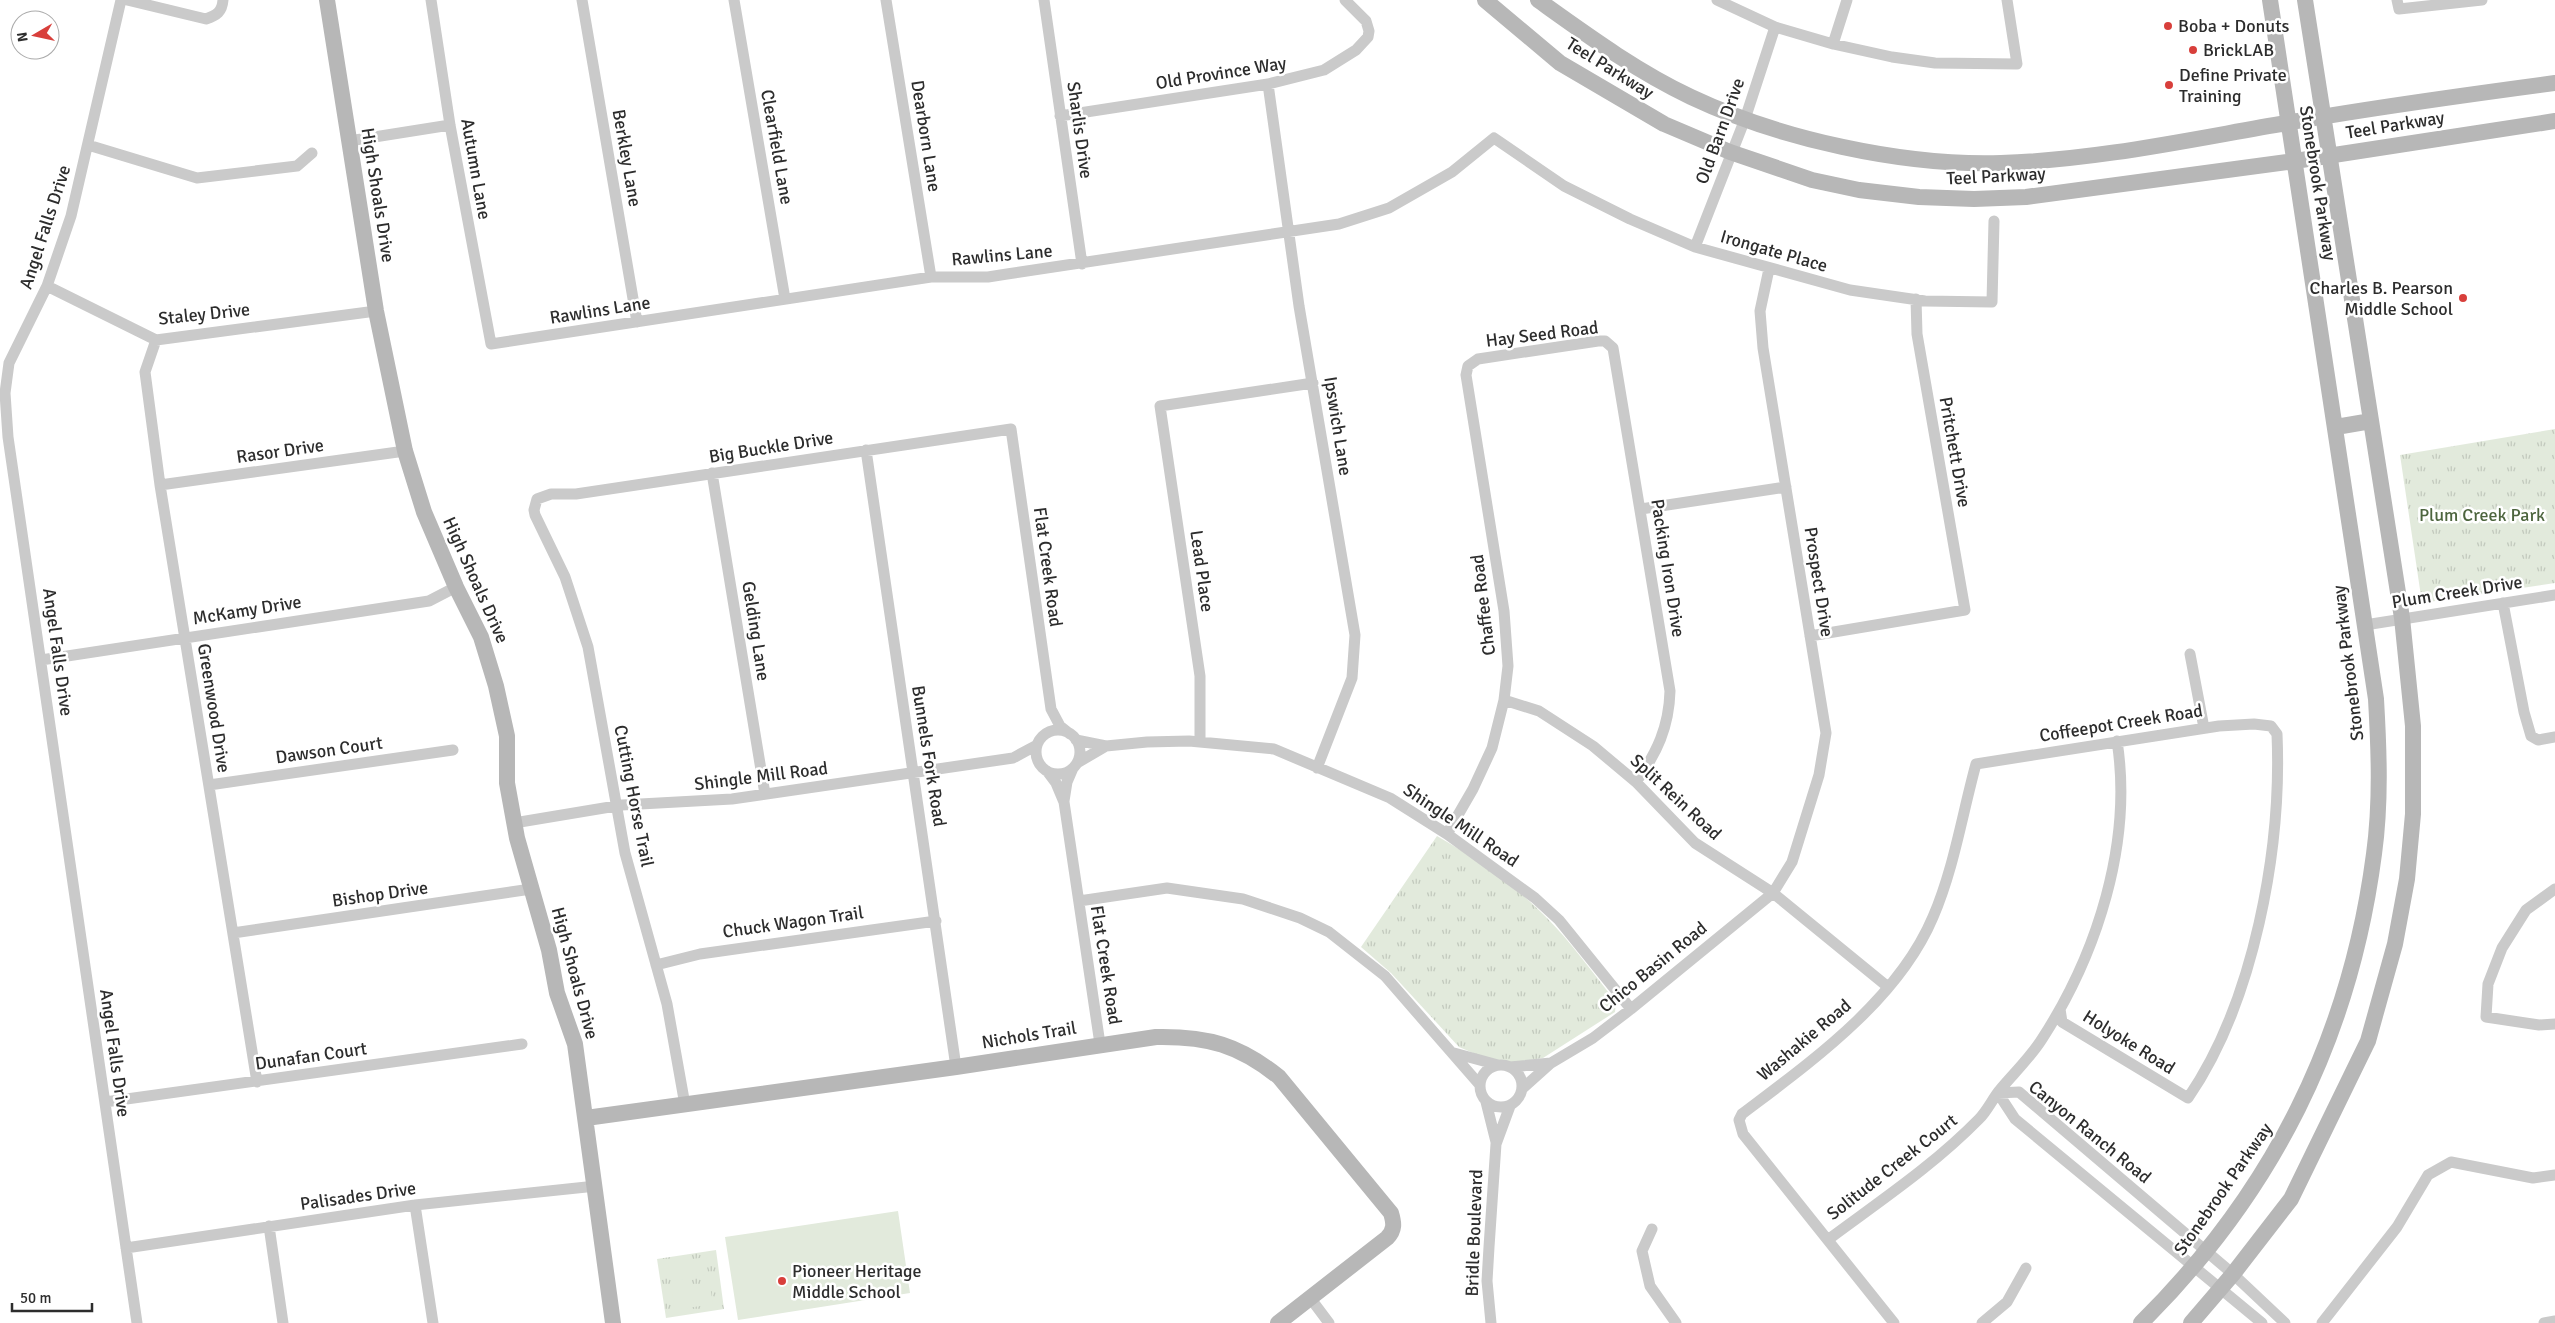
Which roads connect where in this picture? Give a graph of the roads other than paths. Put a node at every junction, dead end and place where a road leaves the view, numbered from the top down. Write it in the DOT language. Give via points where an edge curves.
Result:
graph roads {
  1 [pos="121,0"];
  2 [pos="127,0"];
  3 [pos="223,0"];
  4 [pos="327,0"];
  5 [pos="430,0"];
  6 [pos="582,0"];
  7 [pos="734,0"];
  8 [pos="886,0"];
  9 [pos="1044,0"];
  10 [pos="1345,0"];
  11 [pos="1485,0"];
  12 [pos="1538,0"];
  13 [pos="1718,0"];
  14 [pos="1847,0"];
  15 [pos="2007,0"];
  16 [pos="2270,0"];
  17 [pos="2305,0"];
  18 [pos="2482,0"];
  19 [pos="2398,5"];
  20 [pos="1775,27"];
  21 [pos="1833,44"];
  22 [pos="2555,83"];
  23 [pos="1268,84"];
  24 [pos="1060,116"];
  25 [pos="2324,116"];
  26 [pos="1745,119"];
  27 [pos="2555,121"];
  28 [pos="2289,122"];
  29 [pos="450,125"];
  30 [pos="1494,138"];
  31 [pos="349,141"];
  32 [pos="88,145"];
  33 [pos="1730,152"];
  34 [pos="312,153"];
  35 [pos="2330,155"];
  36 [pos="2295,161"];
  37 [pos="1994,221"];
  38 [pos="1288,232"];
  39 [pos="1695,247"];
  40 [pos="1082,264"];
  41 [pos="1769,269"];
  42 [pos="931,277"];
  43 [pos="47,286"];
  44 [pos="785,299"];
  45 [pos="1916,300"];
  46 [pos="376,311"];
  47 [pos="636,322"];
  48 [pos="156,340"];
  49 [pos="491,344"];
  50 [pos="1615,352"];
  51 [pos="1470,363"];
  52 [pos="1314,384"];
  53 [pos="2371,421"];
  54 [pos="2336,427"];
  55 [pos="1011,428"];
  56 [pos="4,437"];
  57 [pos="866,450"];
  58 [pos="405,451"];
  59 [pos="712,473"];
  60 [pos="160,485"];
  61 [pos="1786,487"];
  62 [pos="537,499"];
  63 [pos="1640,509"];
  64 [pos="456,587"];
  65 [pos="2555,595"];
  66 [pos="2503,603"];
  67 [pos="2402,618"];
  68 [pos="2365,625"];
  69 [pos="1810,636"];
  70 [pos="185,637"];
  71 [pos="2190,654"];
  72 [pos="41,660"];
  73 [pos="1504,700"];
  74 [pos="1051,709"];
  75 [pos="2204,728"];
  76 [pos="1073,737"];
  77 [pos="2555,738"];
  78 [pos="1040,741"];
  79 [pos="1200,742"];
  80 [pos="2117,742"];
  81 [pos="1106,746"];
  82 [pos="453,750"];
  83 [pos="1013,758"];
  84 [pos="1976,764"];
  85 [pos="1075,765"];
  86 [pos="1044,768"];
  87 [pos="1318,768"];
  88 [pos="914,773"];
  89 [pos="1636,782"];
  90 [pos="209,785"];
  91 [pos="765,794"];
  92 [pos="1064,802"];
  93 [pos="616,806"];
  94 [pos="514,823"];
  95 [pos="1447,834"];
  96 [pos="531,889"];
  97 [pos="2555,889"];
  98 [pos="1773,893"];
  99 [pos="1078,901"];
  100 [pos="936,921"];
  101 [pos="233,933"];
  102 [pos="656,965"];
  103 [pos="1888,987"];
  104 [pos="1631,1009"];
  105 [pos="2060,1009"];
  106 [pos="2555,1024"];
  107 [pos="522,1044"];
  108 [pos="1100,1044"];
  109 [pos="1454,1053"];
  110 [pos="1551,1063"];
  111 [pos="1504,1066"];
  112 [pos="956,1067"];
  113 [pos="257,1082"];
  114 [pos="1480,1084"];
  115 [pos="1522,1090"];
  116 [pos="1998,1093"];
  117 [pos="2188,1098"];
  118 [pos="105,1102"];
  119 [pos="1486,1102"];
  120 [pos="686,1105"];
  121 [pos="1510,1106"];
  122 [pos="586,1118"];
  123 [pos="1496,1144"];
  124 [pos="2555,1175"];
  125 [pos="596,1186"];
  126 [pos="415,1205"];
  127 [pos="269,1226"];
  128 [pos="1652,1229"];
  129 [pos="1829,1239"];
  130 [pos="126,1248"];
  131 [pos="2207,1252"];
  132 [pos="2195,1266"];
  133 [pos="2026,1268"];
  134 [pos="2233,1274"];
  135 [pos="2221,1289"];
  136 [pos="1311,1299"];
  137 [pos="2555,1321"];
  138 [pos="137,1323"];
  139 [pos="283,1323"];
  140 [pos="433,1323"];
  141 [pos="613,1323"];
  142 [pos="1278,1323"];
  143 [pos="1329,1323"];
  144 [pos="1491,1323"];
  145 [pos="1676,1323"];
  146 [pos="1894,1323"];
  147 [pos="1982,1323"];
  148 [pos="2141,1323"];
  149 [pos="2191,1323"];
  150 [pos="2262,1323"];
  151 [pos="2285,1323"];
  152 [pos="2322,1323"];
  153 [pos="2544,1323"];
  1 -- 32 [label="street, Angel Falls Drive"];
  2 -- 3 [label="street" via="206,19 217,15"];
  4 -- 31 [label="main road, High Shoals Drive"];
  5 -- 29 [label="street, Autumn Lane"];
  6 -- 47 [label="street, Berkley Lane"];
  7 -- 44 [label="street, Clearfield Lane"];
  8 -- 42 [label="street, Dearborn Lane"];
  9 -- 24 [label="street, Sharlis Drive"];
  10 -- 23 [label="street, Old Province Way" via="1366,21 1370,31 1366,42 1324,70"];
  11 -- 33 [label="main road, Teel Parkway" via="1560,63 1664,124"];
  12 -- 26 [label="main road, Teel Parkway" via="1620,58 1690,97"];
  13 -- 20 [label="street"];
  14 -- 21 [label="street"];
  15 -- 21 [label="street" via="2017,64 1935,63"];
  16 -- 28 [label="main road, Stonebrook Parkway"];
  17 -- 25 [label="main road, Stonebrook Parkway"];
  18 -- 19 [label="street"];
  20 -- 21 [label="street"];
  20 -- 26 [label="street, Old Barn Drive"];
  22 -- 25 [label="main road, Teel Parkway" via="2488,90"];
  23 -- 24 [label="street, Old Province Way"];
  23 -- 38 [label="street, Ipswich Lane"];
  24 -- 40 [label="street, Sharlis Drive"];
  25 -- 28 [label="main road, Teel Parkway"];
  25 -- 35 [label="main road, Stonebrook Parkway"];
  26 -- 28 [label="main road, Teel Parkway" via="1852,149 1924,161 2000,164 2106,155"];
  26 -- 33 [label="street, Old Barn Drive"];
  27 -- 35 [label="main road, Teel Parkway"];
  28 -- 36 [label="main road, Stonebrook Parkway"];
  29 -- 31 [label="street"];
  29 -- 49 [label="street, Autumn Lane"];
  30 -- 38 [label="street, Rawlins Lane" via="1452,172 1389,208 1339,224"];
  30 -- 39 [label="street, Irongate Place" via="1564,186"];
  31 -- 46 [label="main road, High Shoals Drive"];
  32 -- 34 [label="street" via="197,178 297,166"];
  32 -- 43 [label="street, Angel Falls Drive" via="71,216"];
  33 -- 36 [label="main road, Teel Parkway" via="1839,186 1942,199 2026,197"];
  33 -- 39 [label="street, Old Barn Drive"];
  35 -- 36 [label="main road, Teel Parkway"];
  35 -- 53 [label="main road, Stonebrook Parkway"];
  36 -- 54 [label="main road, Stonebrook Parkway"];
  37 -- 45 [label="street, Irongate Place" via="1992,302"];
  38 -- 40 [label="street, Rawlins Lane"];
  38 -- 52 [label="street, Ipswich Lane"];
  39 -- 41 [label="street, Irongate Place"];
  40 -- 42 [label="street, Rawlins Lane" via="988,277"];
  41 -- 45 [label="street, Irongate Place" via="1850,290"];
  41 -- 61 [label="street, Prospect Drive" via="1760,311 1762,339"];
  42 -- 44 [label="street, Rawlins Lane"];
  43 -- 48 [label="street, Staley Drive"];
  43 -- 56 [label="street, Angel Falls Drive" via="9,363"];
  44 -- 47 [label="street, Rawlins Lane"];
  45 -- 69 [label="street, Pritchett Drive" via="1917,334 1965,610"];
  46 -- 48 [label="street, Staley Drive"];
  46 -- 58 [label="main road, High Shoals Drive"];
  47 -- 49 [label="street, Rawlins Lane"];
  48 -- 60 [label="street, Greenwood Drive" via="145,372"];
  50 -- 51 [label="street, Hay Seed Road" via="1608,343 1598,341 1478,359"];
  50 -- 63 [label="street, Packing Iron Drive"];
  51 -- 73 [label="street, Chaffee Road" via="1466,376 1507,631 1508,666"];
  52 -- 79 [label="street, Lead Place" via="1160,406 1200,680"];
  52 -- 87 [label="street, Ipswich Lane" via="1355,648 1350,685"];
  53 -- 54 [label="main road"];
  53 -- 67 [label="main road, Stonebrook Parkway"];
  54 -- 68 [label="main road, Stonebrook Parkway"];
  55 -- 57 [label="street, Big Buckle Drive"];
  55 -- 74 [label="street, Flat Creek Road"];
  56 -- 72 [label="street, Angel Falls Drive"];
  57 -- 59 [label="street, Big Buckle Drive"];
  57 -- 88 [label="street, Bunnels Fork Road"];
  58 -- 60 [label="street, Rasor Drive"];
  58 -- 64 [label="main road, High Shoals Drive" via="424,512"];
  59 -- 62 [label="street, Big Buckle Drive" via="576,494 550,494"];
  59 -- 91 [label="street, Gelding Lane"];
  60 -- 70 [label="street, Greenwood Drive"];
  61 -- 63 [label="street"];
  61 -- 69 [label="street, Prospect Drive"];
  62 -- 93 [label="street, Cutting Horse Trail" via="535,515 565,577 588,647"];
  63 -- 89 [label="street, Packing Iron Drive" via="1670,691 1663,735 1654,756"];
  64 -- 70 [label="street, McKamy Drive" via="429,601"];
  64 -- 94 [label="main road, High Shoals Drive" via="481,637 496,686 507,736 507,783"];
  65 -- 66 [label="street, Plum Creek Drive"];
  66 -- 67 [label="street, Plum Creek Drive"];
  66 -- 77 [label="street" via="2531,736 2538,740"];
  67 -- 68 [label="street, Plum Creek Drive"];
  67 -- 134 [label="main road, Stonebrook Parkway" via="2413,726 2413,814 2407,879 2384,990 2368,1041 2291,1199"];
  68 -- 131 [label="main road, Stonebrook Parkway" via="2376,699 2378,805 2364,920 2352,969 2317,1070 2288,1129 2259,1179"];
  69 -- 98 [label="street, Prospect Drive" via="1826,733 1819,776 1792,862"];
  70 -- 72 [label="street, McKamy Drive"];
  70 -- 90 [label="street, Greenwood Drive"];
  71 -- 75 [label="street"];
  72 -- 118 [label="street, Angel Falls Drive"];
  73 -- 89 [label="street, Split Rein Road" via="1552,717"];
  73 -- 95 [label="street, Chaffee Road" via="1484,767"];
  74 -- 76 [label="street, Flat Creek Road" via="1060,726"];
  74 -- 78 [label="street, Flat Creek Road"];
  75 -- 80 [label="street, Coffeepot Creek Road"];
  75 -- 117 [label="street, Coffeepot Creek Road" via="2254,724 2271,726 2277,740 2276,815 2271,860 2248,961 2229,1015"];
  76 -- 78 [label="street" via="1056,730"];
  76 -- 81 [label="street, Shingle Mill Road"];
  76 -- 85 [label="street" via="1079,747"];
  78 -- 83 [label="street, Shingle Mill Road"];
  78 -- 86 [label="street" via="1036,752"];
  79 -- 81 [label="street, Shingle Mill Road"];
  79 -- 87 [label="street, Shingle Mill Road" via="1274,749"];
  80 -- 84 [label="street, Coffeepot Creek Road"];
  80 -- 105 [label="street, Solitude Creek Court" via="2122,783 2110,877 2090,945"];
  81 -- 85 [label="street, Shingle Mill Road"];
  82 -- 90 [label="street, Dawson Court"];
  83 -- 86 [label="street, Shingle Mill Road"];
  83 -- 88 [label="street, Shingle Mill Road"];
  84 -- 103 [label="street, Washakie Road" via="1952,865 1933,919 1903,969"];
  85 -- 86 [label="street" via="1061,774"];
  85 -- 92 [label="street, Flat Creek Road" via="1067,782"];
  86 -- 92 [label="street, Flat Creek Road" via="1056,783"];
  87 -- 95 [label="street, Shingle Mill Road" via="1390,798"];
  88 -- 91 [label="street, Shingle Mill Road"];
  88 -- 100 [label="street, Bunnels Fork Road"];
  89 -- 98 [label="street, Split Rein Road" via="1695,843"];
  90 -- 101 [label="street, Greenwood Drive"];
  91 -- 93 [label="street, Shingle Mill Road" via="706,802"];
  92 -- 99 [label="street, Flat Creek Road"];
  93 -- 94 [label="street, Shingle Mill Road"];
  93 -- 102 [label="street, Cutting Horse Trail" via="629,868"];
  94 -- 96 [label="main road, High Shoals Drive"];
  95 -- 104 [label="street, Shingle Mill Road" via="1535,898 1559,920"];
  96 -- 101 [label="street, Bishop Drive"];
  96 -- 122 [label="main road, High Shoals Drive" via="550,950 557,993 575,1044"];
  97 -- 106 [label="street" via="2526,910 2502,948 2488,984 2486,1017 2539,1025"];
  98 -- 103 [label="street, Split Rein Road"];
  98 -- 104 [label="street, Chico Basin Road"];
  99 -- 108 [label="street, Flat Creek Road"];
  99 -- 109 [label="street" via="1167,888 1243,899 1300,918 1329,932 1385,976 1433,1034"];
  100 -- 102 [label="street, Chuck Wagon Trail" via="700,954"];
  100 -- 112 [label="street, Bunnels Fork Road"];
  101 -- 113 [label="street, Greenwood Drive"];
  102 -- 120 [label="street, Cutting Horse Trail" via="674,1035"];
  103 -- 129 [label="street, Washakie Road" via="1842,1035 1742,1114 1739,1120 1743,1134"];
  104 -- 110 [label="street, Chico Basin Road" via="1593,1038"];
  105 -- 116 [label="street, Solitude Creek Court" via="2041,1042"];
  105 -- 117 [label="street, Holyoke Road" via="2062,1022"];
  107 -- 113 [label="street, Dunafan Court"];
  108 -- 112 [label="main road, Nichols Trail"];
  108 -- 136 [label="main road, Nichols Trail" via="1188,1036 1219,1042 1257,1060 1279,1077 1391,1213 1394,1228"];
  109 -- 111 [label="street, Chico Basin Road"];
  109 -- 114 [label="street"];
  110 -- 111 [label="street, Chico Basin Road"];
  110 -- 115 [label="street, Chico Basin Road"];
  111 -- 114 [label="street" via="1485,1071"];
  111 -- 115 [label="street" via="1517,1072 1522,1080"];
  112 -- 120 [label="main road, Nichols Trail"];
  113 -- 118 [label="street, Dunafan Court"];
  114 -- 119 [label="street"];
  115 -- 121 [label="street"];
  116 -- 129 [label="street, Solitude Creek Court" via="1981,1117 1949,1148"];
  116 -- 131 [label="street, Canyon Ranch Road" via="2019,1092"];
  116 -- 132 [label="street, Canyon Ranch Road" via="2014,1119"];
  118 -- 130 [label="street, Angel Falls Drive"];
  119 -- 121 [label="street" via="1498,1107"];
  119 -- 123 [label="street, Bridle Boulevard"];
  120 -- 122 [label="main road, Nichols Trail"];
  121 -- 123 [label="street, Bridle Boulevard"];
  122 -- 125 [label="main road, High Shoals Drive"];
  123 -- 144 [label="street, Bridle Boulevard" via="1488,1247"];
  124 -- 152 [label="street" via="2533,1178 2451,1162 2428,1175 2397,1227"];
  125 -- 126 [label="street, Palisades Drive"];
  125 -- 141 [label="main road, High Shoals Drive"];
  126 -- 127 [label="street, Palisades Drive"];
  126 -- 140 [label="street"];
  127 -- 130 [label="street, Palisades Drive"];
  127 -- 139 [label="street"];
  128 -- 145 [label="street" via="1642,1251 1650,1286"];
  129 -- 146 [label="street"];
  130 -- 138 [label="street, Angel Falls Drive"];
  131 -- 132 [label="main road, Stonebrook Parkway"];
  131 -- 134 [label="street, Canyon Ranch Road"];
  132 -- 135 [label="street, Canyon Ranch Road"];
  132 -- 148 [label="main road, Stonebrook Parkway"];
  133 -- 147 [label="street" via="2007,1302"];
  134 -- 135 [label="main road, Stonebrook Parkway"];
  134 -- 151 [label="street, Canyon Ranch Road"];
  135 -- 149 [label="main road, Stonebrook Parkway"];
  135 -- 150 [label="street, Canyon Ranch Road"];
  136 -- 142 [label="main road"];
  136 -- 143 [label="street"];
  137 -- 153 [label="street"];
}
